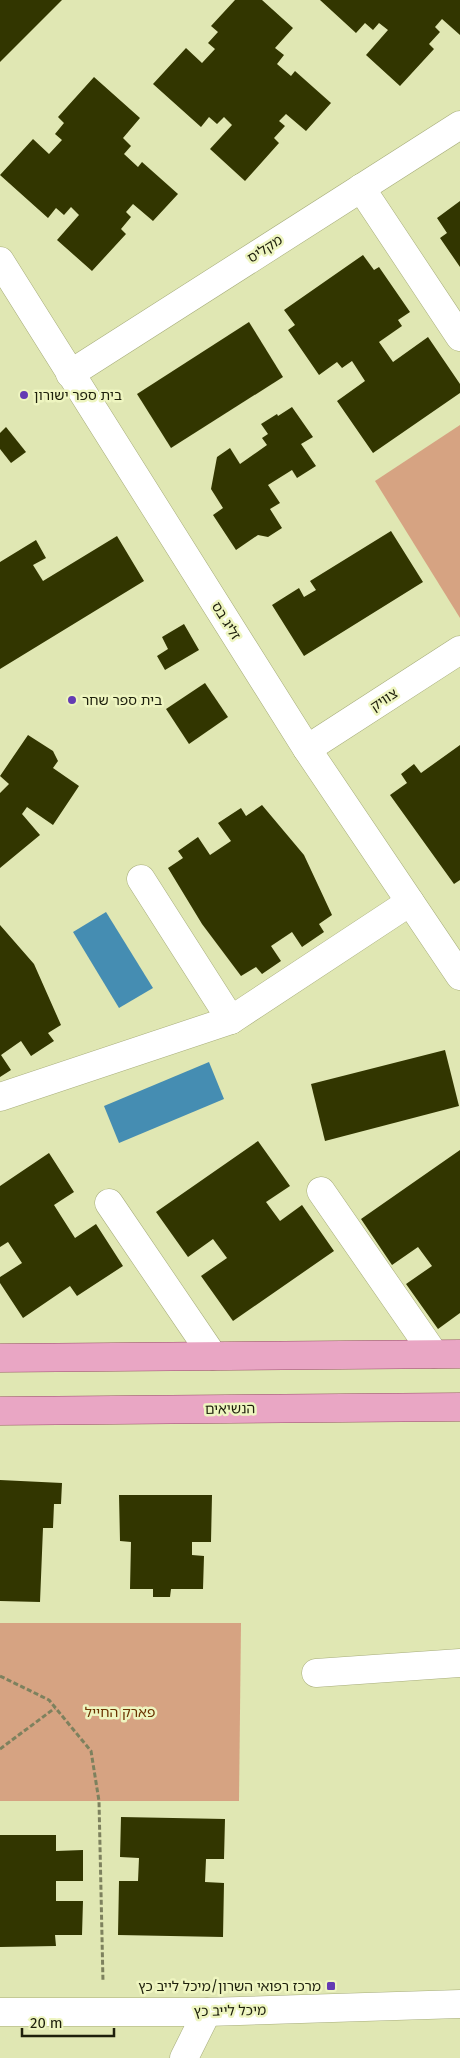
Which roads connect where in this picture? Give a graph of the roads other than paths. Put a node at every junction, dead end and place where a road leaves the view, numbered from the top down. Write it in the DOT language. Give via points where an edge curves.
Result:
graph roads {
  1 [pos="460,125"];
  2 [pos="361,188"];
  3 [pos="0,261"];
  4 [pos="460,337"];
  5 [pos="70,374"];
  6 [pos="460,650"];
  7 [pos="308,750"];
  8 [pos="141,879"];
  9 [pos="410,902"];
  10 [pos="460,976"];
  11 [pos="231,1020"];
  12 [pos="0,1097"];
  13 [pos="321,1191"];
  14 [pos="109,1203"];
  15 [pos="3,1354"];
  16 [pos="447,1354"];
  17 [pos="213,1356"];
  18 [pos="460,1407"];
  19 [pos="0,1411"];
  20 [pos="460,1663"];
  21 [pos="316,1673"];
  22 [pos="460,2004"];
  23 [pos="0,2012"];
  24 [pos="207,2012"];
  25 [pos="184,2058"];
  1 -- 2 [label="street, מקליס"];
  2 -- 4 [label="street"];
  2 -- 5 [label="street, מקליס"];
  3 -- 5 [label="street, זליג בס"];
  5 -- 7 [label="street, זליג בס"];
  6 -- 7 [label="street, צוויק"];
  7 -- 9 [label="street, זליג בס"];
  8 -- 11 [label="street"];
  9 -- 10 [label="street, זליג בס"];
  9 -- 11 [label="street"];
  11 -- 12 [label="street"];
  13 -- 16 [label="street"];
  14 -- 17 [label="street"];
  15 -- 17 [label="main road"];
  16 -- 17 [label="main road"];
  18 -- 19 [label="main road, הנשיאים"];
  20 -- 21 [label="street"];
  22 -- 24 [label="street, מיכל לייב כץ"];
  23 -- 24 [label="street, מיכל לייב כץ"];
  24 -- 25 [label="street"];
}
